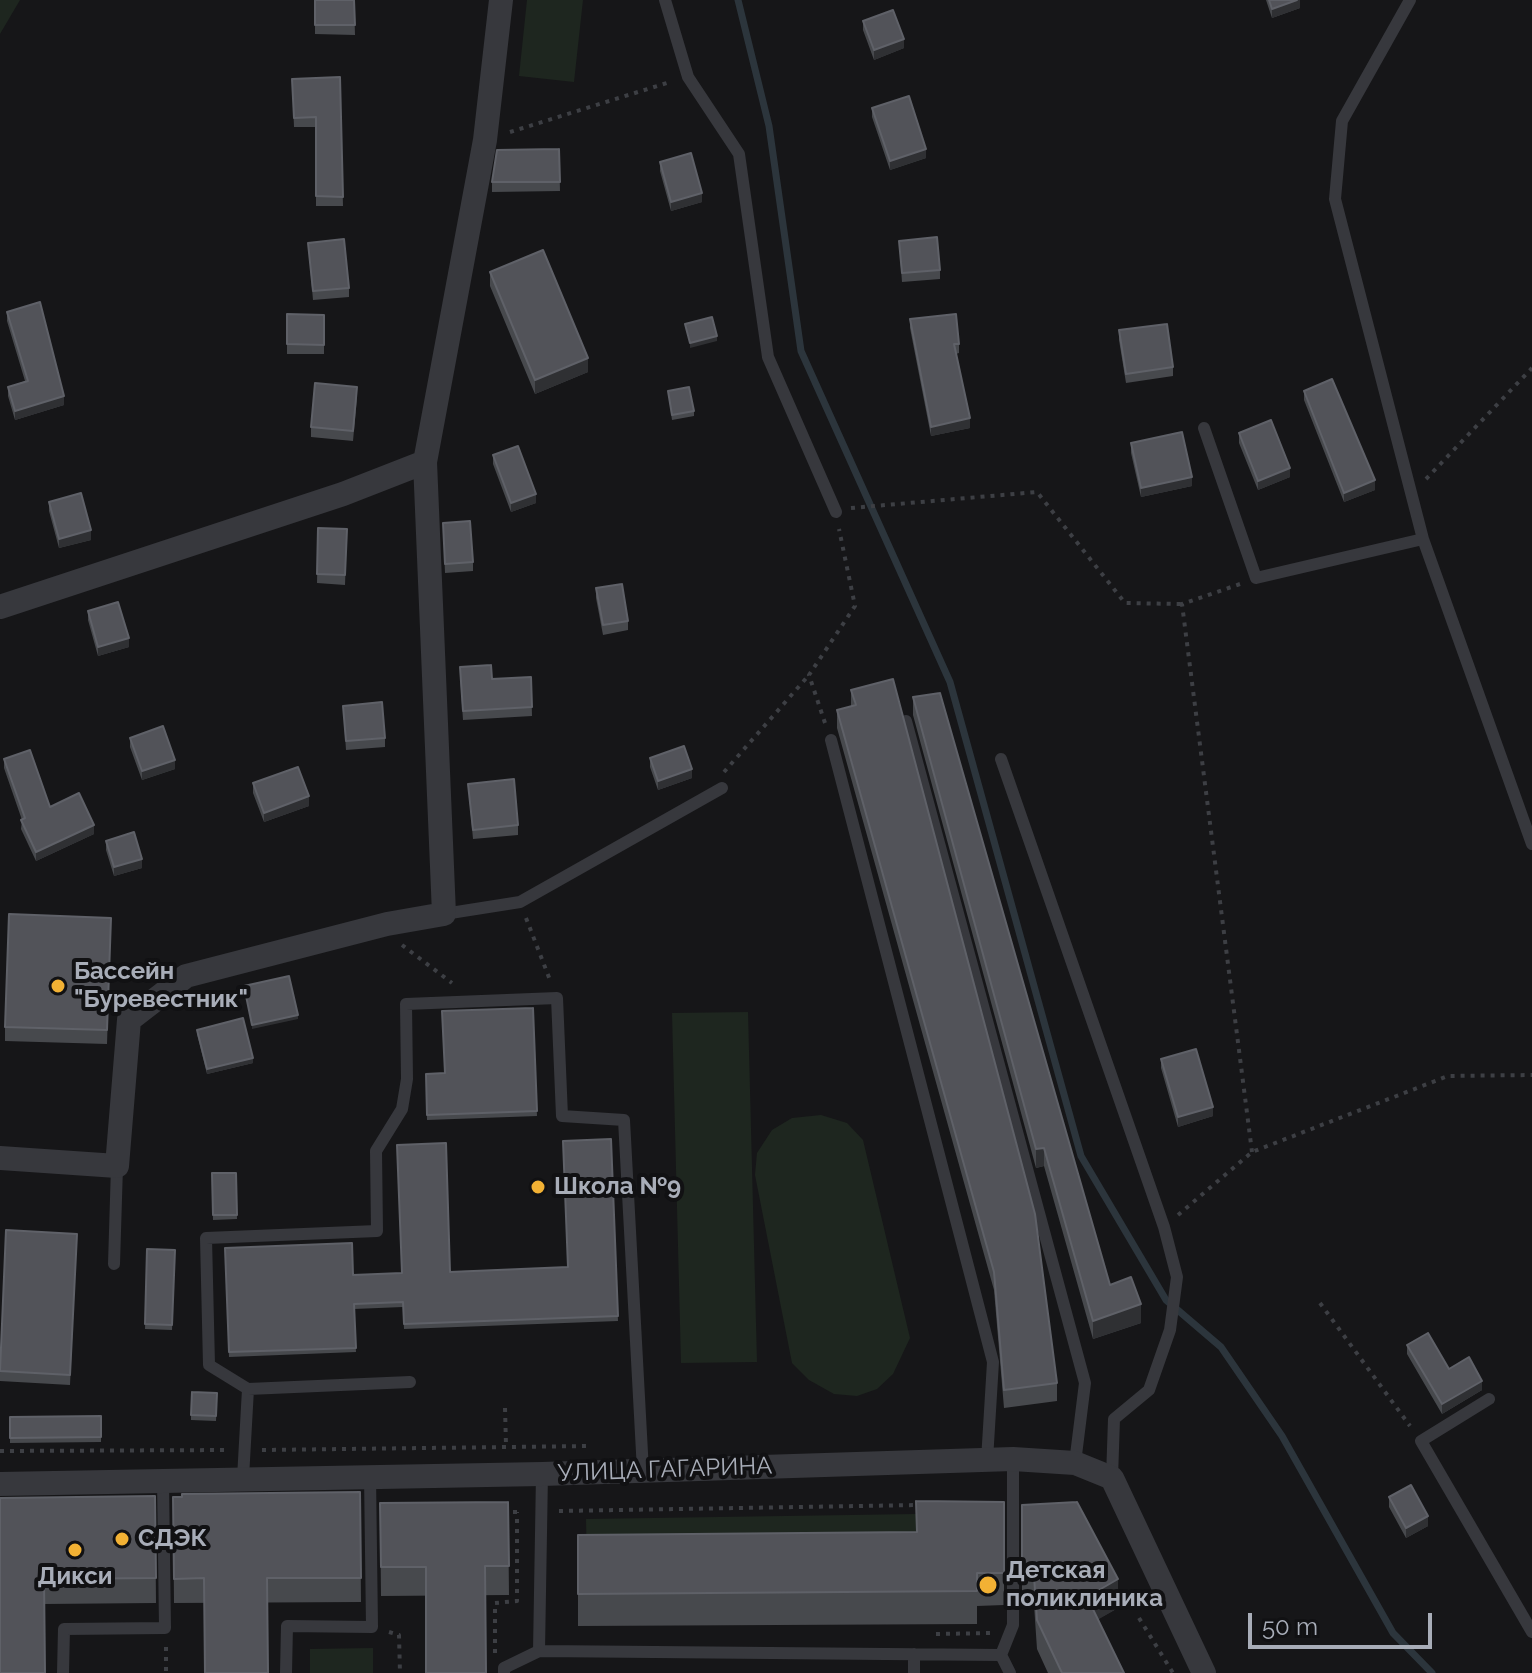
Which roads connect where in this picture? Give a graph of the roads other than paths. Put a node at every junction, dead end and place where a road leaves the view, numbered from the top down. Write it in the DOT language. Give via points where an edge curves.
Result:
graph roads {
  1 [pos="501,0"];
  2 [pos="665,0"];
  3 [pos="1410,0"];
  4 [pos="1204,428"];
  5 [pos="425,462"];
  6 [pos="836,512"];
  7 [pos="1423,539"];
  8 [pos="0,607"];
  9 [pos="906,721"];
  10 [pos="831,740"];
  11 [pos="1001,759"];
  12 [pos="722,788"];
  13 [pos="1532,844"];
  14 [pos="444,914"];
  15 [pos="0,1158"];
  16 [pos="117,1166"];
  17 [pos="114,1264"];
  18 [pos="410,1382"];
  19 [pos="248,1389"];
  20 [pos="1489,1399"];
  21 [pos="1013,1459"];
  22 [pos="987,1460"];
  23 [pos="1075,1463"];
  24 [pos="643,1471"];
  25 [pos="542,1474"];
  26 [pos="370,1475"];
  27 [pos="243,1478"];
  28 [pos="1112,1478"];
  29 [pos="163,1480"];
  30 [pos="0,1484"];
  31 [pos="1532,1632"];
  32 [pos="539,1651"];
  33 [pos="914,1654"];
  34 [pos="1001,1655"];
  35 [pos="63,1673"];
  36 [pos="286,1673"];
  37 [pos="504,1673"];
  38 [pos="914,1673"];
  39 [pos="1010,1673"];
  40 [pos="1204,1673"];
  1 -- 5 [label="street" via="485,140"];
  2 -- 6 [label="lane" via="688,77 739,154 768,357"];
  3 -- 7 [label="lane" via="1342,121 1335,199"];
  4 -- 7 [label="lane" via="1256,578"];
  5 -- 8 [label="street"];
  5 -- 14 [label="street"];
  7 -- 13 [label="lane"];
  9 -- 23 [label="lane" via="1085,1383"];
  10 -- 22 [label="lane" via="993,1362"];
  11 -- 28 [label="lane" via="1177,1277 1170,1330 1149,1390 1114,1419"];
  12 -- 14 [label="lane" via="520,902"];
  14 -- 16 [label="street" via="186,976 129,1020"];
  15 -- 16 [label="street"];
  16 -- 17 [label="lane"];
  18 -- 19 [label="lane"];
  19 -- 24 [label="lane" via="209,1365 206,1238 377,1231 376,1151 402,1109 406,1004 557,998 562,1116 624,1120"];
  19 -- 27 [label="lane"];
  20 -- 31 [label="lane" via="1421,1441"];
  21 -- 22 [label="street, УЛИЦА ГАГАРИНА"];
  21 -- 23 [label="street, УЛИЦА ГАГАРИНА"];
  21 -- 34 [label="lane" via="1013,1625"];
  22 -- 24 [label="street, УЛИЦА ГАГАРИНА"];
  23 -- 28 [label="street, УЛИЦА ГАГАРИНА"];
  24 -- 25 [label="street, УЛИЦА ГАГАРИНА"];
  25 -- 26 [label="street, УЛИЦА ГАГАРИНА"];
  25 -- 32 [label="lane"];
  26 -- 27 [label="street, УЛИЦА ГАГАРИНА"];
  26 -- 36 [label="lane" via="372,1627 287,1626"];
  27 -- 29 [label="street, УЛИЦА ГАГАРИНА"];
  28 -- 40 [label="street"];
  29 -- 30 [label="street, УЛИЦА ГАГАРИНА"];
  29 -- 35 [label="lane" via="165,1628 64,1629"];
  32 -- 33 [label="lane"];
  32 -- 37 [label="lane" via="504,1668"];
  33 -- 34 [label="lane"];
  33 -- 38 [label="lane"];
  34 -- 39 [label="lane"];
}
